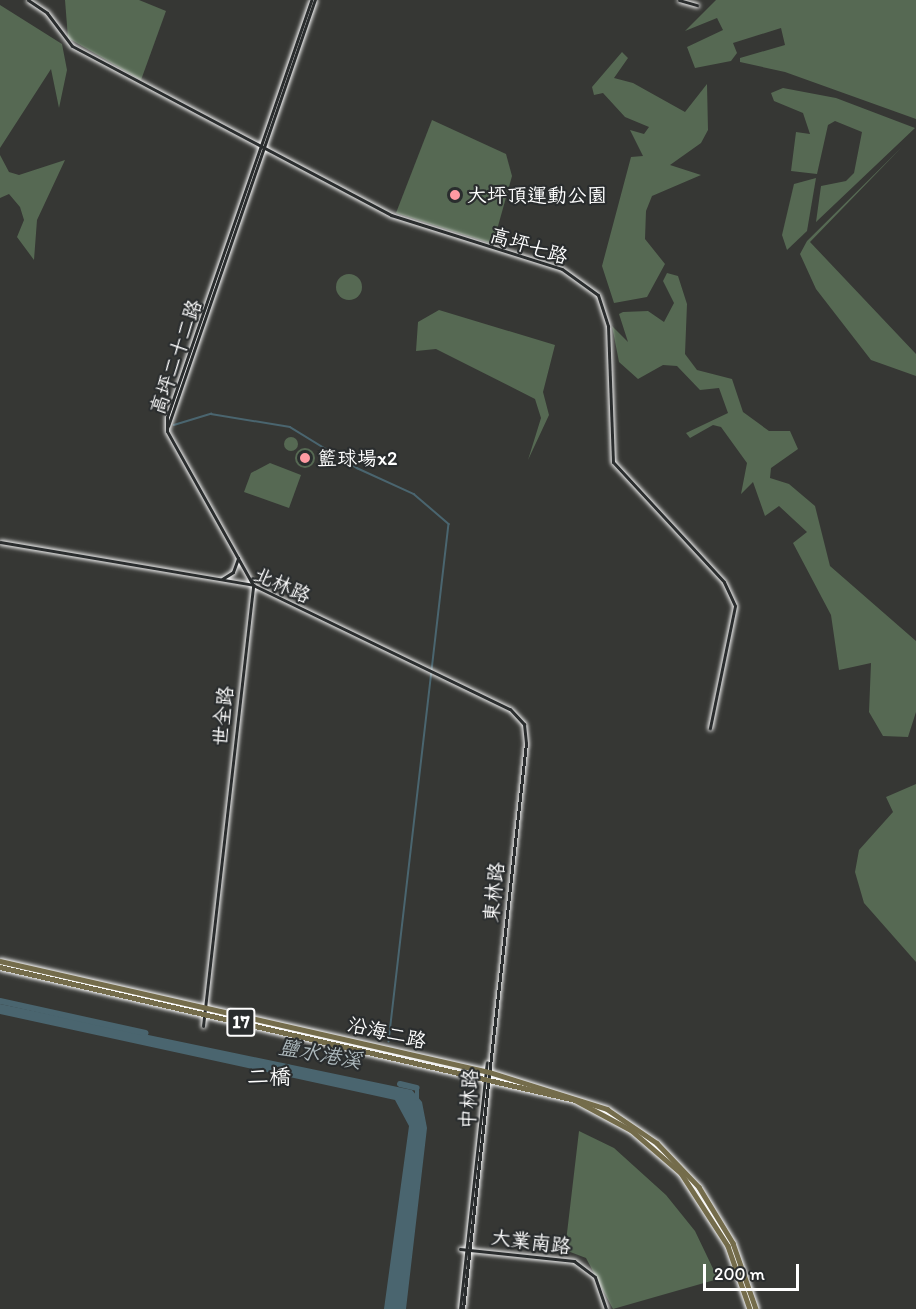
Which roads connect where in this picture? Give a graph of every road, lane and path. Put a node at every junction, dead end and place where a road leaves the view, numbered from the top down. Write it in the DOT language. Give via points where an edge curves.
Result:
graph roads {
  1 [pos="28,0"];
  2 [pos="313,0"];
  3 [pos="679,0"];
  4 [pos="697,5"];
  5 [pos="262,145"];
  6 [pos="0,542"];
  7 [pos="238,558"];
  8 [pos="220,580"];
  9 [pos="253,585"];
  10 [pos="526,728"];
  11 [pos="710,728"];
  12 [pos="0,962"];
  13 [pos="0,967"];
  14 [pos="205,1007"];
  15 [pos="204,1014"];
  16 [pos="203,1026"];
  17 [pos="372,1045"];
  18 [pos="370,1052"];
  19 [pos="488,1060"];
  20 [pos="482,1074"];
  21 [pos="489,1075"];
  22 [pos="460,1249"];
  23 [pos="468,1250"];
  24 [pos="461,1309"];
  25 [pos="606,1309"];
  26 [pos="750,1309"];
  27 [pos="756,1309"];
  1 -- 5 [label="street, 高坪七路" via="47,13 72,46"];
  2 -- 5 [label="street, 高坪二十二路"];
  3 -- 4 [label="street"];
  5 -- 7 [label="street, 高坪二十二路" via="167,431"];
  5 -- 11 [label="street, 高坪七路" via="391,215 562,269 598,295 608,326 613,462 724,582 735,606"];
  6 -- 8 [label="street, 北林路"];
  7 -- 8 [label="street" via="233,572"];
  7 -- 9 [label="street"];
  8 -- 9 [label="street, 北林路"];
  9 -- 10 [label="street, 北林路" via="510,709"];
  9 -- 14 [label="street, 世全路"];
  10 -- 19 [label="street, 東林路"];
  12 -- 14 [label="main road, 沿海二路 / 17"];
  13 -- 15 [label="main road, 沿海二路 / 17"];
  14 -- 15 [label="street, 世全路"];
  14 -- 17 [label="main road, 沿海二路 / 17"];
  15 -- 16 [label="street, 世全路"];
  15 -- 18 [label="main road, 沿海二路 / 17"];
  17 -- 18 [label="main road"];
  17 -- 20 [label="main road, 沿海二路 / 17"];
  18 -- 20 [label="main road, 沿海二路 / 17"];
  19 -- 20 [label="street, 中林路"];
  19 -- 21 [label="street, 中林路"];
  20 -- 21 [label="main road, 沿海二路 / 17"];
  20 -- 23 [label="street, 中林路"];
  21 -- 23 [label="street, 中林路"];
  21 -- 26 [label="main road, 沿海二路 / 17" via="575,1100 631,1130 681,1173 715,1222"];
  21 -- 27 [label="main road, 沿海二路 / 17" via="576,1095 615,1114 670,1154 721,1219"];
  22 -- 23 [label="street, 大業南路"];
  23 -- 24 [label="street, 中林路"];
  23 -- 25 [label="street, 大業南路" via="574,1262 595,1277"];
}
